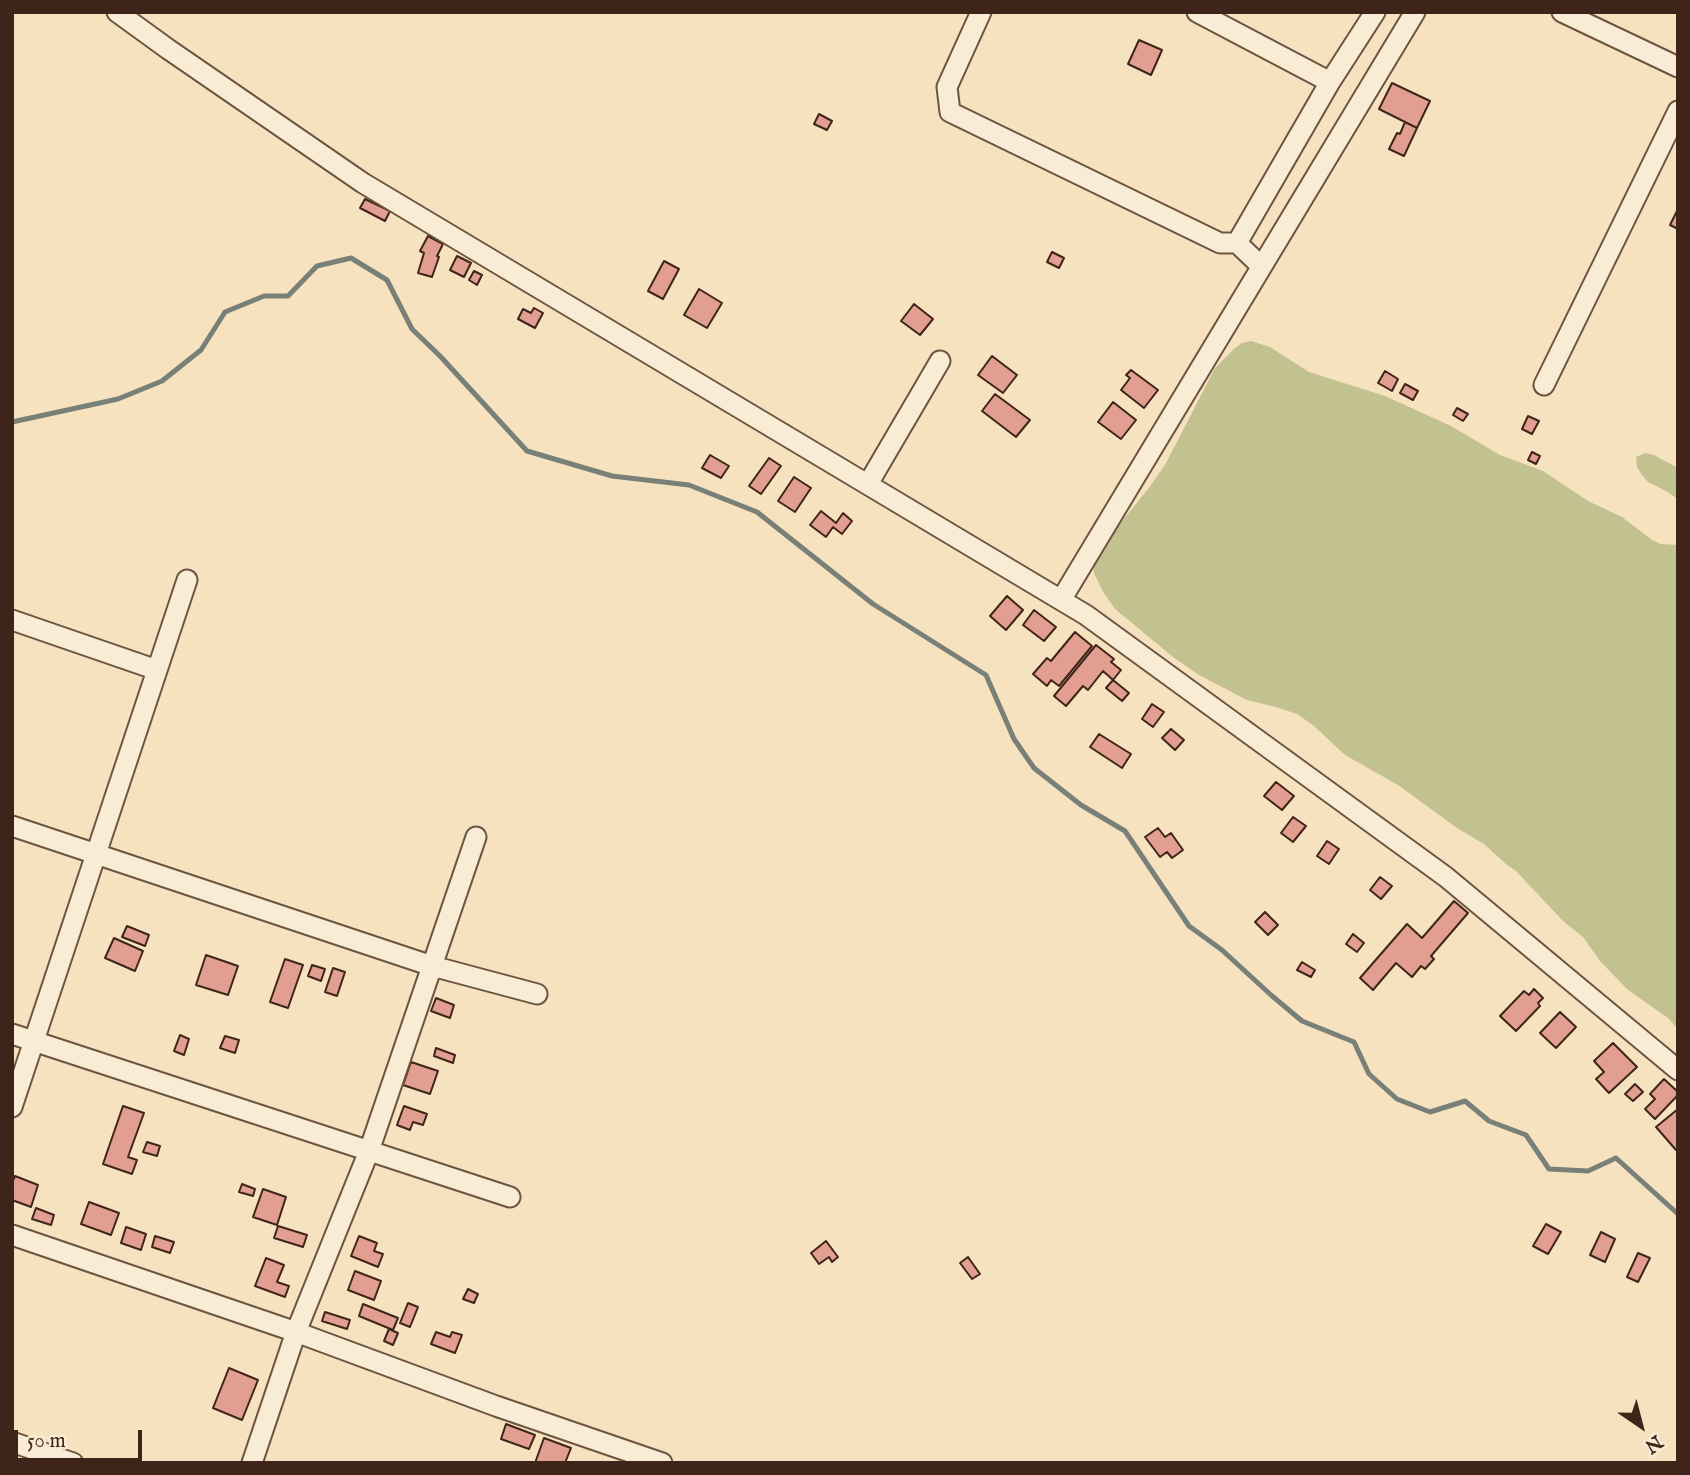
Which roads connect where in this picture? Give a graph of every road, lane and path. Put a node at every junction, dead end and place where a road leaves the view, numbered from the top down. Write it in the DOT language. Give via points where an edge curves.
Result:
graph roads {
  1 [pos="117,12"];
  2 [pos="981,12"];
  3 [pos="1197,12"];
  4 [pos="1375,12"];
  5 [pos="1415,12"];
  6 [pos="1562,12"];
  7 [pos="1678,67"];
  8 [pos="1330,82"];
  9 [pos="1678,111"];
  10 [pos="1237,243"];
  11 [pos="1261,266"];
  12 [pos="940,361"];
  13 [pos="1544,384"];
  14 [pos="868,484"];
  15 [pos="187,580"];
  16 [pos="1061,600"];
  17 [pos="12,620"];
  18 [pos="157,670"];
  19 [pos="12,826"];
  20 [pos="475,837"];
  21 [pos="96,853"];
  22 [pos="432,966"];
  23 [pos="537,994"];
  24 [pos="12,1034"];
  25 [pos="34,1041"];
  26 [pos="1678,1070"];
  27 [pos="12,1107"];
  28 [pos="369,1151"];
  29 [pos="510,1197"];
  30 [pos="12,1235"];
  31 [pos="296,1332"];
  32 [pos="12,1442"];
  33 [pos="74,1463"];
  34 [pos="252,1463"];
  35 [pos="662,1463"];
  1 -- 14 [label="street" via="363,183"];
  2 -- 10 [label="street" via="947,87 950,112 1220,243"];
  3 -- 8 [label="street"];
  4 -- 8 [label="street"];
  5 -- 11 [label="street"];
  6 -- 7 [label="street"];
  8 -- 10 [label="street"];
  9 -- 13 [label="street"];
  10 -- 11 [label="street"];
  11 -- 16 [label="street"];
  12 -- 14 [label="street"];
  14 -- 16 [label="street"];
  15 -- 18 [label="street"];
  16 -- 26 [label="street" via="1446,877"];
  17 -- 18 [label="street"];
  18 -- 21 [label="street"];
  19 -- 21 [label="street"];
  20 -- 22 [label="street"];
  21 -- 22 [label="street"];
  21 -- 25 [label="street"];
  22 -- 23 [label="street"];
  22 -- 28 [label="street"];
  24 -- 25 [label="street"];
  25 -- 27 [label="street"];
  25 -- 28 [label="street"];
  28 -- 29 [label="street"];
  28 -- 31 [label="street"];
  30 -- 31 [label="street"];
  31 -- 34 [label="street"];
  31 -- 35 [label="street"];
  32 -- 33 [label="street"];
}
